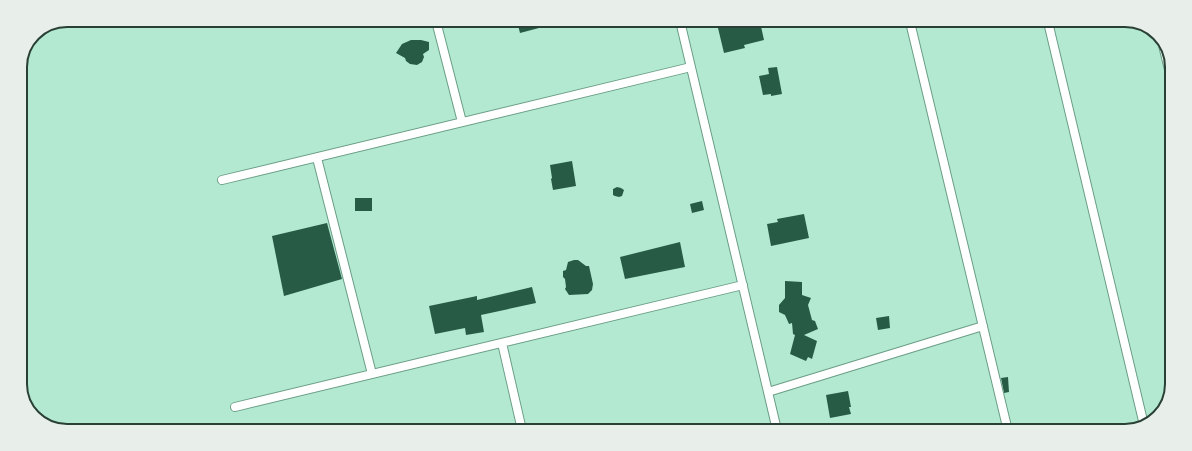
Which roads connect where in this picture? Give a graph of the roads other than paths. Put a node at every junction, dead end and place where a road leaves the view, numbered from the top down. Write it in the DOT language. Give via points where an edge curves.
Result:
graph roads {
  1 [pos="438,27"];
  2 [pos="681,27"];
  3 [pos="911,27"];
  4 [pos="1049,27"];
  5 [pos="691,67"];
  6 [pos="462,122"];
  7 [pos="317,158"];
  8 [pos="222,180"];
  9 [pos="742,285"];
  10 [pos="983,326"];
  11 [pos="502,343"];
  12 [pos="372,374"];
  13 [pos="768,392"];
  14 [pos="235,407"];
  15 [pos="1143,420"];
  16 [pos="521,424"];
  17 [pos="776,424"];
  18 [pos="1006,424"];
  1 -- 6 [label="street"];
  2 -- 5 [label="street"];
  3 -- 10 [label="street"];
  4 -- 15 [label="street"];
  5 -- 6 [label="street"];
  5 -- 9 [label="street"];
  6 -- 7 [label="street"];
  7 -- 8 [label="street"];
  7 -- 12 [label="street"];
  9 -- 11 [label="street"];
  9 -- 13 [label="street"];
  10 -- 13 [label="street"];
  10 -- 18 [label="street"];
  11 -- 12 [label="street"];
  11 -- 16 [label="street"];
  12 -- 14 [label="street"];
  13 -- 17 [label="street"];
}
